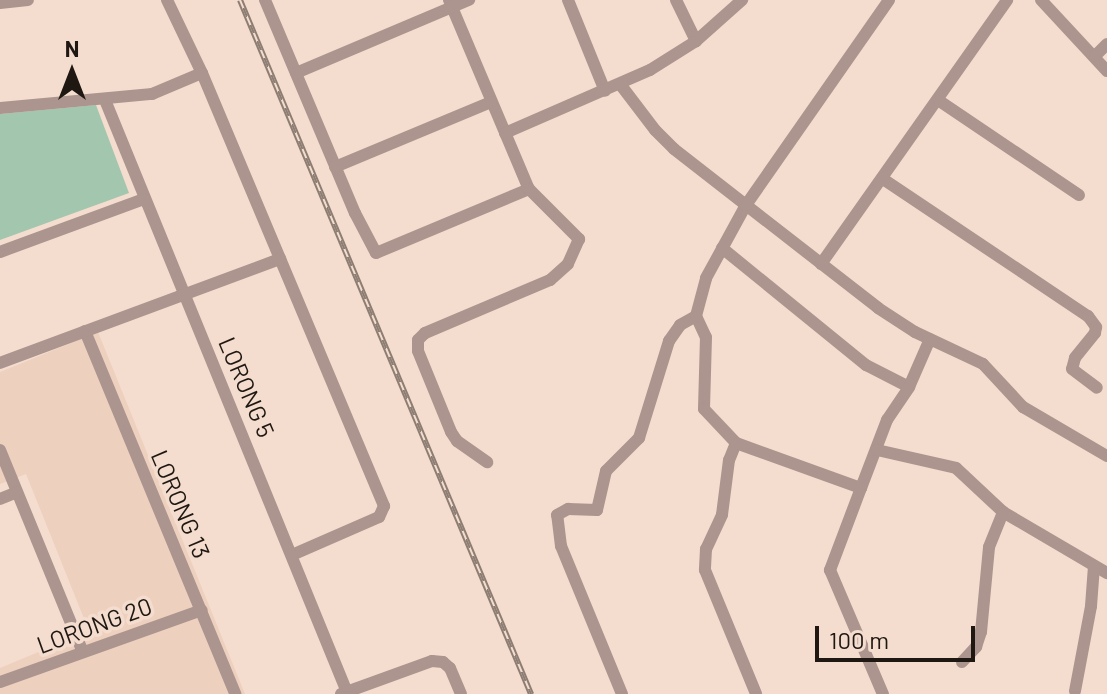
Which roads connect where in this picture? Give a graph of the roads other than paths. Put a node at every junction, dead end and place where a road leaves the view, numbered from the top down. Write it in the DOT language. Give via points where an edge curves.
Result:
graph roads {
  1 [pos="28,0"];
  2 [pos="167,0"];
  3 [pos="281,0"];
  4 [pos="469,0"];
  5 [pos="568,0"];
  6 [pos="676,0"];
  7 [pos="742,0"];
  8 [pos="889,0"];
  9 [pos="1007,0"];
  10 [pos="1041,0"];
  11 [pos="6,2"];
  12 [pos="266,3"];
  13 [pos="450,4"];
  14 [pos="696,41"];
  15 [pos="1107,44"];
  16 [pos="1095,56"];
  17 [pos="1107,71"];
  18 [pos="202,73"];
  19 [pos="296,73"];
  20 [pos="620,84"];
  21 [pos="605,91"];
  22 [pos="105,100"];
  23 [pos="938,100"];
  24 [pos="491,102"];
  25 [pos="0,108"];
  26 [pos="505,133"];
  27 [pos="335,167"];
  28 [pos="883,179"];
  29 [pos="529,189"];
  30 [pos="1079,195"];
  31 [pos="144,199"];
  32 [pos="746,205"];
  33 [pos="722,248"];
  34 [pos="0,252"];
  35 [pos="280,259"];
  36 [pos="821,264"];
  37 [pos="184,294"];
  38 [pos="696,316"];
  39 [pos="85,331"];
  40 [pos="930,339"];
  41 [pos="0,363"];
  42 [pos="909,387"];
  43 [pos="1097,388"];
  44 [pos="736,443"];
  45 [pos="0,450"];
  46 [pos="877,450"];
  47 [pos="1107,456"];
  48 [pos="487,462"];
  49 [pos="861,488"];
  50 [pos="17,492"];
  51 [pos="0,499"];
  52 [pos="1003,512"];
  53 [pos="292,555"];
  54 [pos="1094,566"];
  55 [pos="1107,573"];
  56 [pos="202,610"];
  57 [pos="83,652"];
  58 [pos="962,662"];
  59 [pos="0,682"];
  60 [pos="1075,691"];
  61 [pos="344,693"];
  62 [pos="235,694"];
  63 [pos="461,694"];
  64 [pos="622,694"];
  65 [pos="756,694"];
  66 [pos="883,694"];
  1 -- 11 [label="street"];
  2 -- 18 [label="street"];
  3 -- 12 [label="street"];
  4 -- 13 [label="street"];
  5 -- 21 [label="street"];
  6 -- 14 [label="street"];
  7 -- 14 [label="street"];
  8 -- 32 [label="street"];
  9 -- 23 [label="street"];
  10 -- 16 [label="street"];
  12 -- 19 [label="street"];
  13 -- 19 [label="street"];
  13 -- 24 [label="street"];
  14 -- 20 [label="street"];
  15 -- 16 [label="street"];
  16 -- 17 [label="street"];
  18 -- 22 [label="street" via="152,94"];
  18 -- 35 [label="street"];
  19 -- 27 [label="street"];
  20 -- 21 [label="street"];
  20 -- 32 [label="street" via="655,130"];
  21 -- 26 [label="street"];
  22 -- 25 [label="street"];
  22 -- 31 [label="street, LORONG 5"];
  23 -- 28 [label="street"];
  23 -- 30 [label="street"];
  24 -- 26 [label="street"];
  24 -- 27 [label="street"];
  26 -- 29 [label="street"];
  27 -- 29 [label="street" via="376,253"];
  28 -- 36 [label="street"];
  28 -- 43 [label="street" via="1088,316 1095,333 1072,369"];
  29 -- 48 [label="street" via="577,233 578,247 568,264 550,280 425,333 418,345 457,441"];
  31 -- 34 [label="street"];
  31 -- 37 [label="street, LORONG 5"];
  32 -- 33 [label="street"];
  32 -- 36 [label="street"];
  33 -- 38 [label="street" via="706,278"];
  33 -- 42 [label="street" via="866,365"];
  35 -- 37 [label="street"];
  35 -- 53 [label="street" via="384,506 379,517"];
  36 -- 40 [label="street" via="888,315"];
  37 -- 39 [label="street"];
  37 -- 53 [label="street, LORONG 5"];
  38 -- 44 [label="street" via="706,337 704,409"];
  38 -- 64 [label="street" via="674,331 639,438 606,471 597,510 568,509 557,515 561,546"];
  39 -- 41 [label="street"];
  39 -- 56 [label="street, LORONG 13"];
  40 -- 42 [label="street"];
  40 -- 47 [label="street" via="983,364 1023,407"];
  42 -- 46 [label="street" via="887,420"];
  44 -- 49 [label="street"];
  44 -- 65 [label="street" via="729,460 726,501 704,558"];
  45 -- 50 [label="street"];
  46 -- 49 [label="street"];
  46 -- 52 [label="street" via="956,468"];
  49 -- 66 [label="street" via="830,570"];
  50 -- 51 [label="street"];
  50 -- 57 [label="street"];
  52 -- 54 [label="street"];
  52 -- 58 [label="street" via="989,547 981,632"];
  53 -- 61 [label="street, LORONG 5"];
  54 -- 55 [label="street"];
  54 -- 60 [label="street"];
  56 -- 57 [label="street, LORONG 20"];
  56 -- 62 [label="street, LORONG 13"];
  57 -- 59 [label="street, LORONG 20"];
  61 -- 63 [label="street" via="432,661 450,668"];
}
